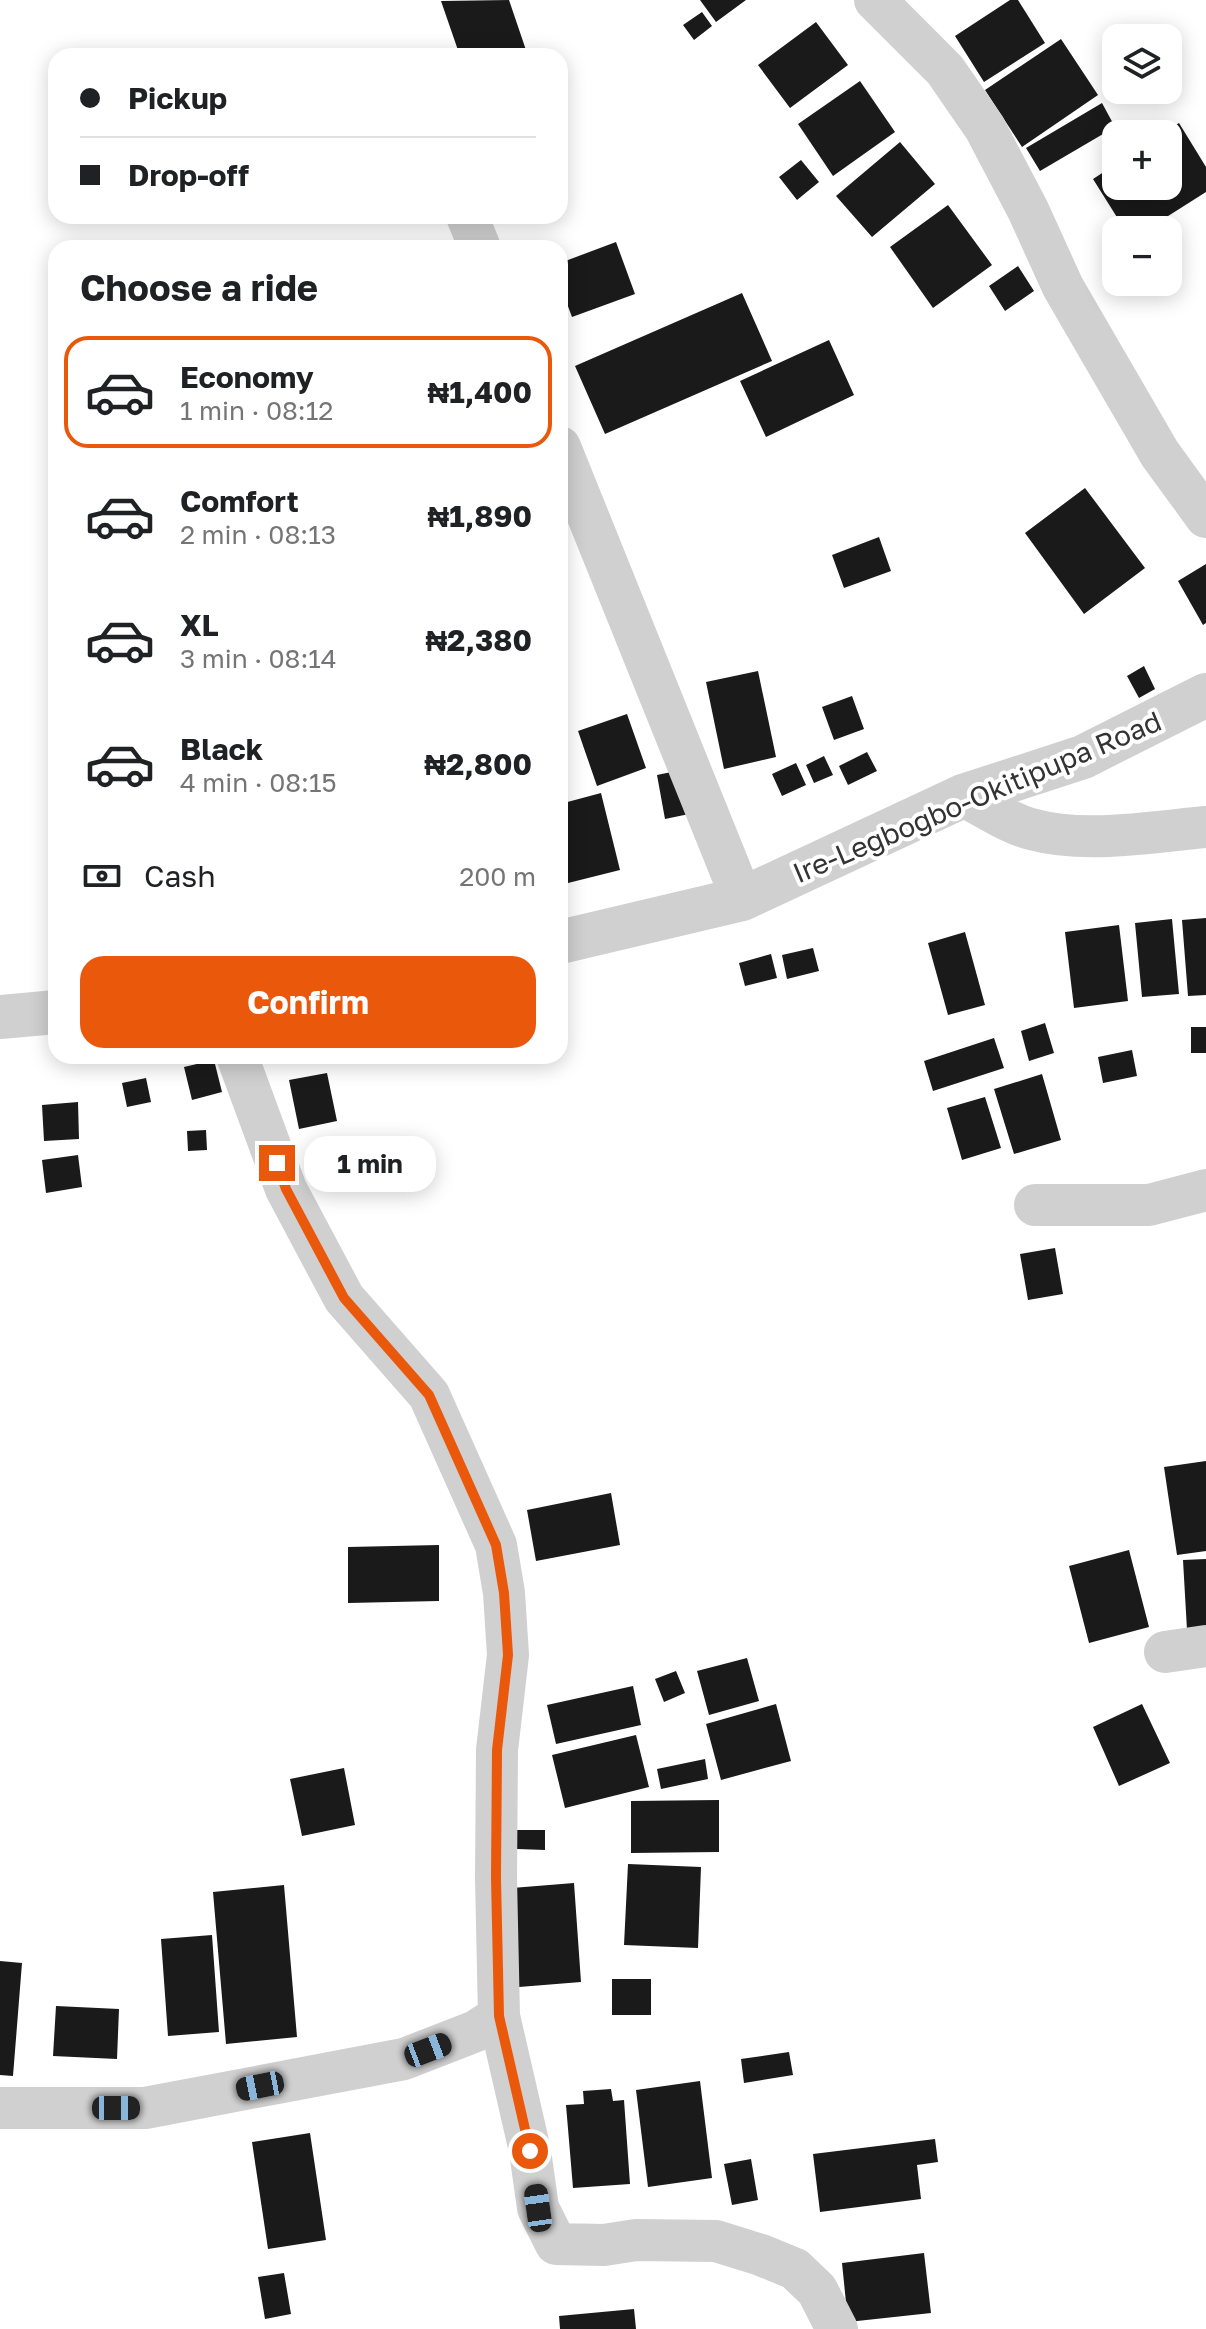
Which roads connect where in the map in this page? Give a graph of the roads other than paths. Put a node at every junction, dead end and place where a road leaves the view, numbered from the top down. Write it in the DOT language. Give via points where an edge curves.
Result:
graph roads {
  1 [pos="875,0"];
  2 [pos="568,467"];
  3 [pos="1206,517"];
  4 [pos="1206,695"];
  5 [pos="963,796"];
  6 [pos="1206,827"];
  7 [pos="742,899"];
  8 [pos="568,940"];
  9 [pos="48,1013"];
  10 [pos="0,1017"];
  11 [pos="240,1064"];
  12 [pos="1206,1190"];
  13 [pos="1035,1205"];
  14 [pos="1206,1646"];
  15 [pos="1165,1652"];
  16 [pos="499,2016"];
  17 [pos="0,2108"];
  18 [pos="837,2329"];
  1 -- 3 [label="street" via="945,70 985,128 1063,287 1160,454"];
  2 -- 7 [label="street"];
  4 -- 5 [label="street, Ire-Legbogbo-Okitipupa Road" via="1083,757"];
  5 -- 6 [label="street" via="1029,829 1063,834"];
  5 -- 7 [label="street, Ire-Legbogbo-Okitipupa Road"];
  7 -- 8 [label="street, Ire-Legbogbo-Okitipupa Road"];
  9 -- 10 [label="street"];
  11 -- 16 [label="street" via="286,1189 344,1298 429,1395 496,1545 508,1655 497,1750"];
  12 -- 13 [label="street" via="1149,1205"];
  14 -- 15 [label="street"];
  16 -- 17 [label="street" via="476,2031 404,2059 145,2108"];
  16 -- 18 [label="street" via="538,2208 556,2244 716,2241 795,2269 817,2290"];
}
